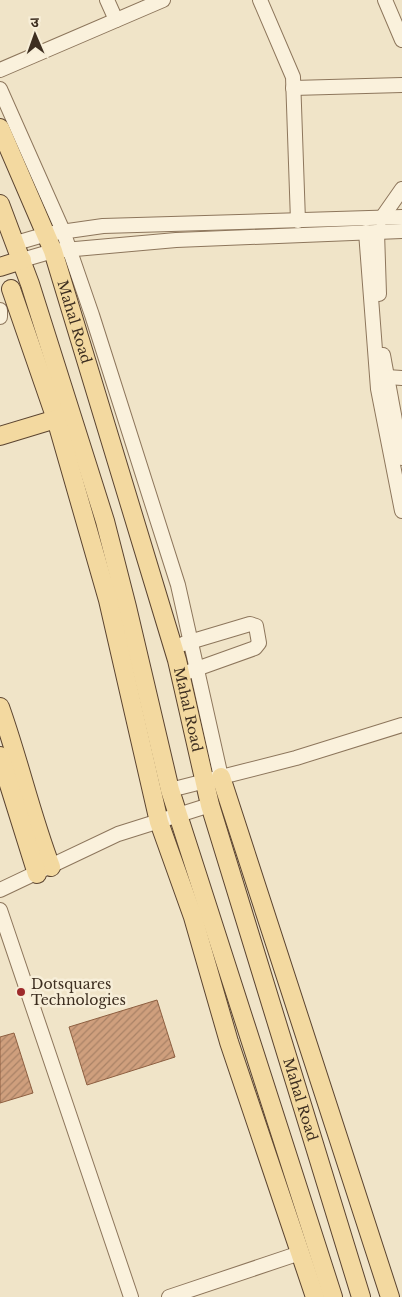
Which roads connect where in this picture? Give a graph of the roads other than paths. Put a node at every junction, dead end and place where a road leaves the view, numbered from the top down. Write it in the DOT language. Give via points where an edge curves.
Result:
graph roads {
  1 [pos="107,0"];
  2 [pos="163,0"];
  3 [pos="260,0"];
  4 [pos="385,0"];
  5 [pos="116,20"];
  6 [pos="402,40"];
  7 [pos="0,70"];
  8 [pos="402,86"];
  9 [pos="293,88"];
  10 [pos="0,89"];
  11 [pos="0,128"];
  12 [pos="402,189"];
  13 [pos="0,204"];
  14 [pos="402,217"];
  15 [pos="298,221"];
  16 [pos="4,225"];
  17 [pos="375,228"];
  18 [pos="402,231"];
  19 [pos="58,242"];
  20 [pos="8,246"];
  21 [pos="22,260"];
  22 [pos="0,267"];
  23 [pos="30,284"];
  24 [pos="6,290"];
  25 [pos="0,310"];
  26 [pos="0,316"];
  27 [pos="387,377"];
  28 [pos="112,378"];
  29 [pos="402,378"];
  30 [pos="93,384"];
  31 [pos="56,419"];
  32 [pos="0,436"];
  33 [pos="402,458"];
  34 [pos="98,499"];
  35 [pos="80,504"];
  36 [pos="402,511"];
  37 [pos="191,642"];
  38 [pos="172,646"];
  39 [pos="188,672"];
  40 [pos="0,707"];
  41 [pos="402,725"];
  42 [pos="0,756"];
  43 [pos="221,777"];
  44 [pos="204,781"];
  45 [pos="170,790"];
  46 [pos="210,805"];
  47 [pos="178,815"];
  48 [pos="159,822"];
  49 [pos="44,871"];
  50 [pos="0,890"];
  51 [pos="0,910"];
  52 [pos="300,1253"];
  53 [pos="131,1297"];
  54 [pos="169,1297"];
  55 [pos="315,1297"];
  56 [pos="333,1297"];
  57 [pos="361,1297"];
  58 [pos="390,1297"];
  1 -- 5 [label="street"];
  2 -- 5 [label="street"];
  3 -- 9 [label="street" via="293,77"];
  4 -- 6 [label="street"];
  5 -- 7 [label="street"];
  8 -- 9 [label="street"];
  9 -- 15 [label="street"];
  10 -- 19 [label="street"];
  11 -- 19 [label="main road, Mahal Road"];
  12 -- 17 [label="street"];
  13 -- 16 [label="main road, Mahal Road"];
  14 -- 17 [label="street"];
  15 -- 17 [label="street"];
  15 -- 19 [label="street" via="103,226"];
  16 -- 20 [label="main road, Mahal Road"];
  17 -- 18 [label="street"];
  17 -- 19 [label="street" via="176,240"];
  17 -- 27 [label="street" via="380,341"];
  17 -- 36 [label="street" via="378,389"];
  19 -- 20 [label="street"];
  19 -- 21 [label="street"];
  19 -- 28 [label="street"];
  19 -- 30 [label="main road, Mahal Road"];
  20 -- 21 [label="main road, Mahal Road"];
  21 -- 22 [label="main road"];
  21 -- 23 [label="main road, Mahal Road"];
  23 -- 24 [label="street"];
  23 -- 34 [label="main road, Mahal Road"];
  24 -- 31 [label="main road"];
  25 -- 26 [label="street"];
  27 -- 29 [label="street"];
  27 -- 33 [label="street"];
  28 -- 30 [label="street"];
  28 -- 37 [label="street" via="178,585"];
  30 -- 38 [label="main road, Mahal Road"];
  31 -- 32 [label="main road"];
  31 -- 35 [label="main road"];
  34 -- 35 [label="main road"];
  34 -- 45 [label="main road, Mahal Road"];
  35 -- 48 [label="main road" via="108,600"];
  37 -- 38 [label="street"];
  37 -- 39 [label="street"];
  37 -- 39 [label="street" via="254,624 259,643 255,648"];
  38 -- 39 [label="main road, Mahal Road"];
  39 -- 43 [label="street"];
  39 -- 44 [label="main road, Mahal Road"];
  40 -- 49 [label="main road" via="39,834"];
  41 -- 43 [label="street"];
  42 -- 49 [label="main road"];
  43 -- 44 [label="street"];
  43 -- 58 [label="main road"];
  44 -- 45 [label="street"];
  44 -- 46 [label="main road, Mahal Road"];
  45 -- 47 [label="main road, Mahal Road"];
  46 -- 47 [label="street"];
  46 -- 57 [label="main road, Mahal Road"];
  47 -- 48 [label="street"];
  47 -- 56 [label="main road, Mahal Road"];
  48 -- 49 [label="street" via="118,834"];
  48 -- 52 [label="main road"];
  49 -- 50 [label="street"];
  51 -- 53 [label="street"];
  52 -- 54 [label="street"];
  52 -- 55 [label="main road"];
}
